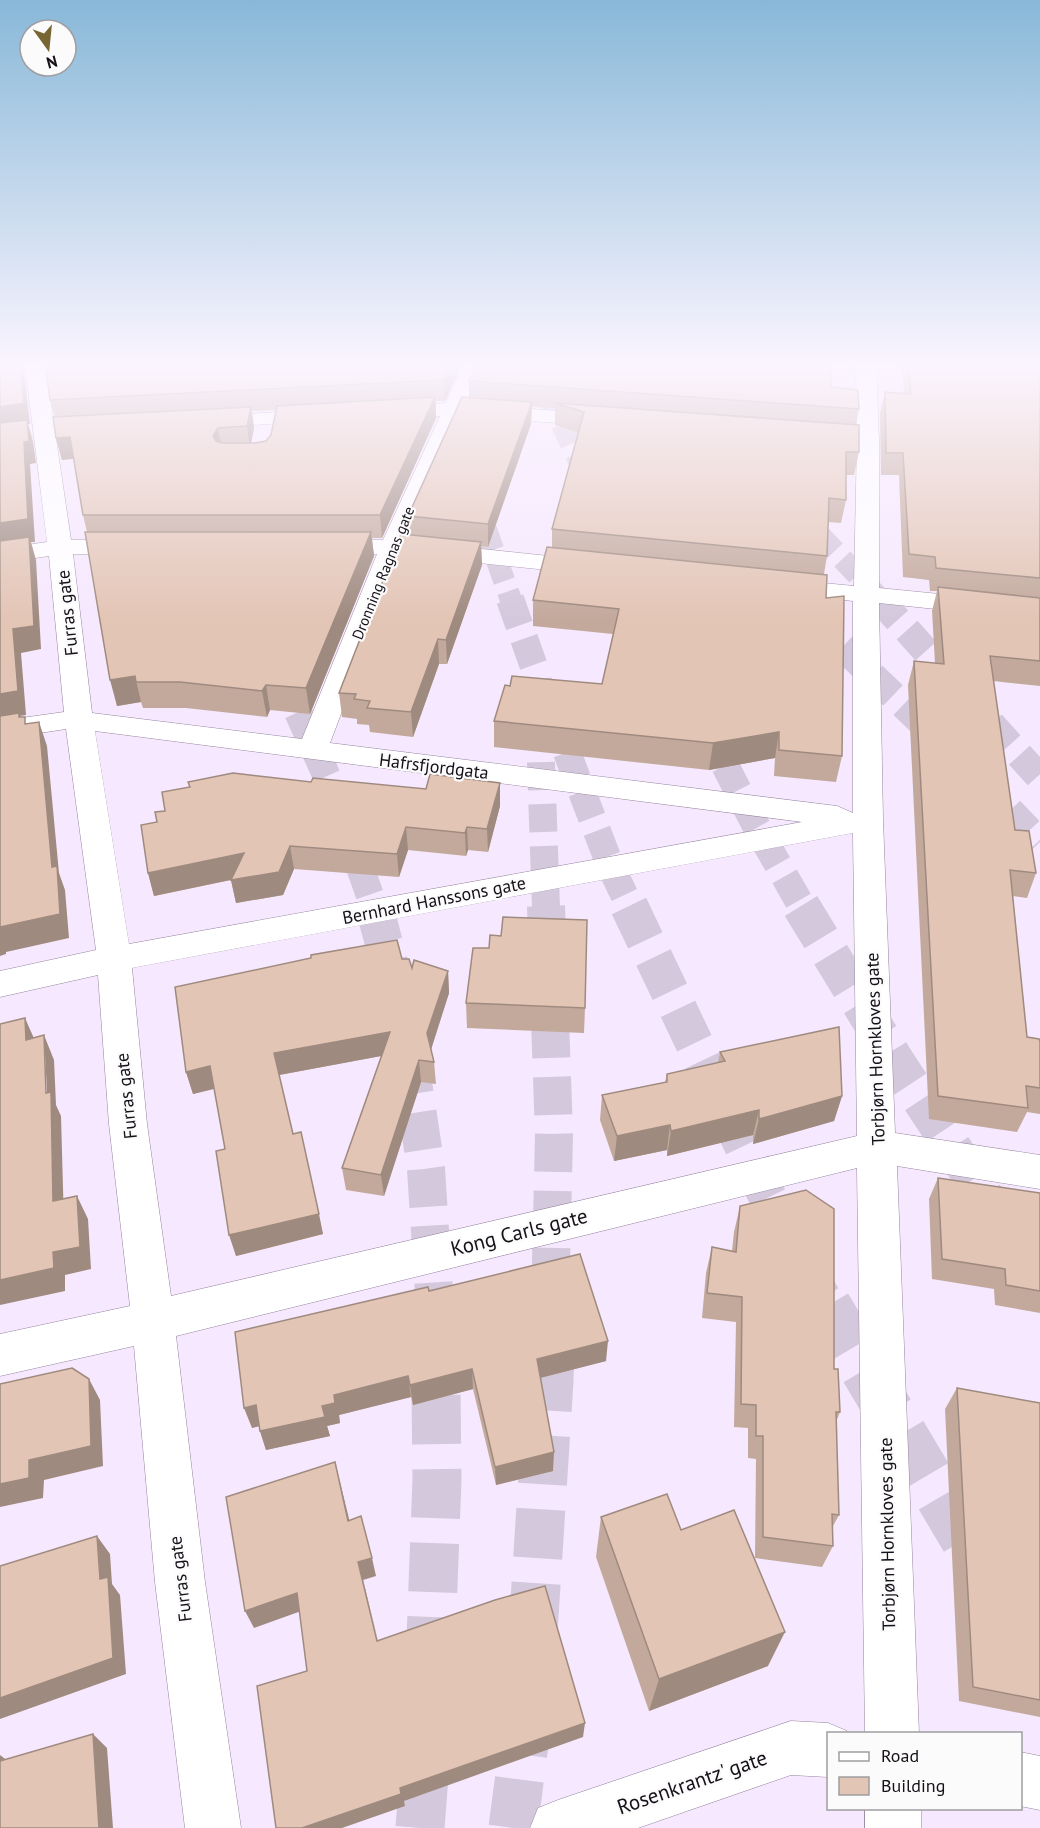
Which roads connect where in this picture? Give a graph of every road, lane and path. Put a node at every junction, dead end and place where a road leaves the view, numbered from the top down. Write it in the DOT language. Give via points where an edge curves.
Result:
graph roads {
  1 [pos="47,449"];
  2 [pos="436,449"];
  3 [pos="857,449"];
  4 [pos="60,547"];
  5 [pos="155,547"];
  6 [pos="309,547"];
  7 [pos="392,547"];
  8 [pos="0,556"];
  9 [pos="605,568"];
  10 [pos="759,584"];
  11 [pos="866,595"];
  12 [pos="1040,612"];
  13 [pos="79,720"];
  14 [pos="0,730"];
  15 [pos="312,751"];
  16 [pos="868,820"];
  17 [pos="114,959"];
  18 [pos="0,984"];
  19 [pos="878,1147"];
  20 [pos="1040,1172"];
  21 [pos="153,1321"];
  22 [pos="0,1355"];
  23 [pos="892,1732"];
  24 [pos="827,1750"];
  25 [pos="1022,1779"];
  26 [pos="1040,1783"];
  27 [pos="893,1810"];
  28 [pos="213,1828"];
  29 [pos="558,1828"];
  30 [pos="893,1828"];
  1 -- 4 [label="street, Furras gate"];
  2 -- 7 [label="street, Dronning Ragnas gate"];
  3 -- 11 [label="street, Torbjørn Hornkloves gate"];
  4 -- 5 [label="street"];
  4 -- 8 [label="street"];
  4 -- 13 [label="street, Furras gate"];
  6 -- 7 [label="street"];
  7 -- 9 [label="street"];
  7 -- 15 [label="street, Dronning Ragnas gate"];
  10 -- 11 [label="street"];
  11 -- 12 [label="street"];
  11 -- 16 [label="street, Torbjørn Hornkloves gate"];
  13 -- 14 [label="street, Hafrsfjordgata"];
  13 -- 15 [label="street, Hafrsfjordgata"];
  13 -- 17 [label="street, Furras gate"];
  15 -- 16 [label="street, Hafrsfjordgata"];
  16 -- 17 [label="street, Bernhard Hanssons gate"];
  16 -- 19 [label="street, Torbjørn Hornkloves gate"];
  17 -- 18 [label="street, Bernhard Hanssons gate"];
  17 -- 21 [label="street, Furras gate" via="128,1124"];
  19 -- 20 [label="street, Kong Carls gate"];
  19 -- 21 [label="street, Kong Carls gate"];
  19 -- 23 [label="street, Torbjørn Hornkloves gate"];
  21 -- 22 [label="street, Kong Carls gate"];
  21 -- 28 [label="street, Furras gate" via="180,1582"];
  24 -- 29 [label="street, Rosenkrantz' gate" via="791,1748"];
  25 -- 26 [label="street"];
  27 -- 30 [label="street"];
}
